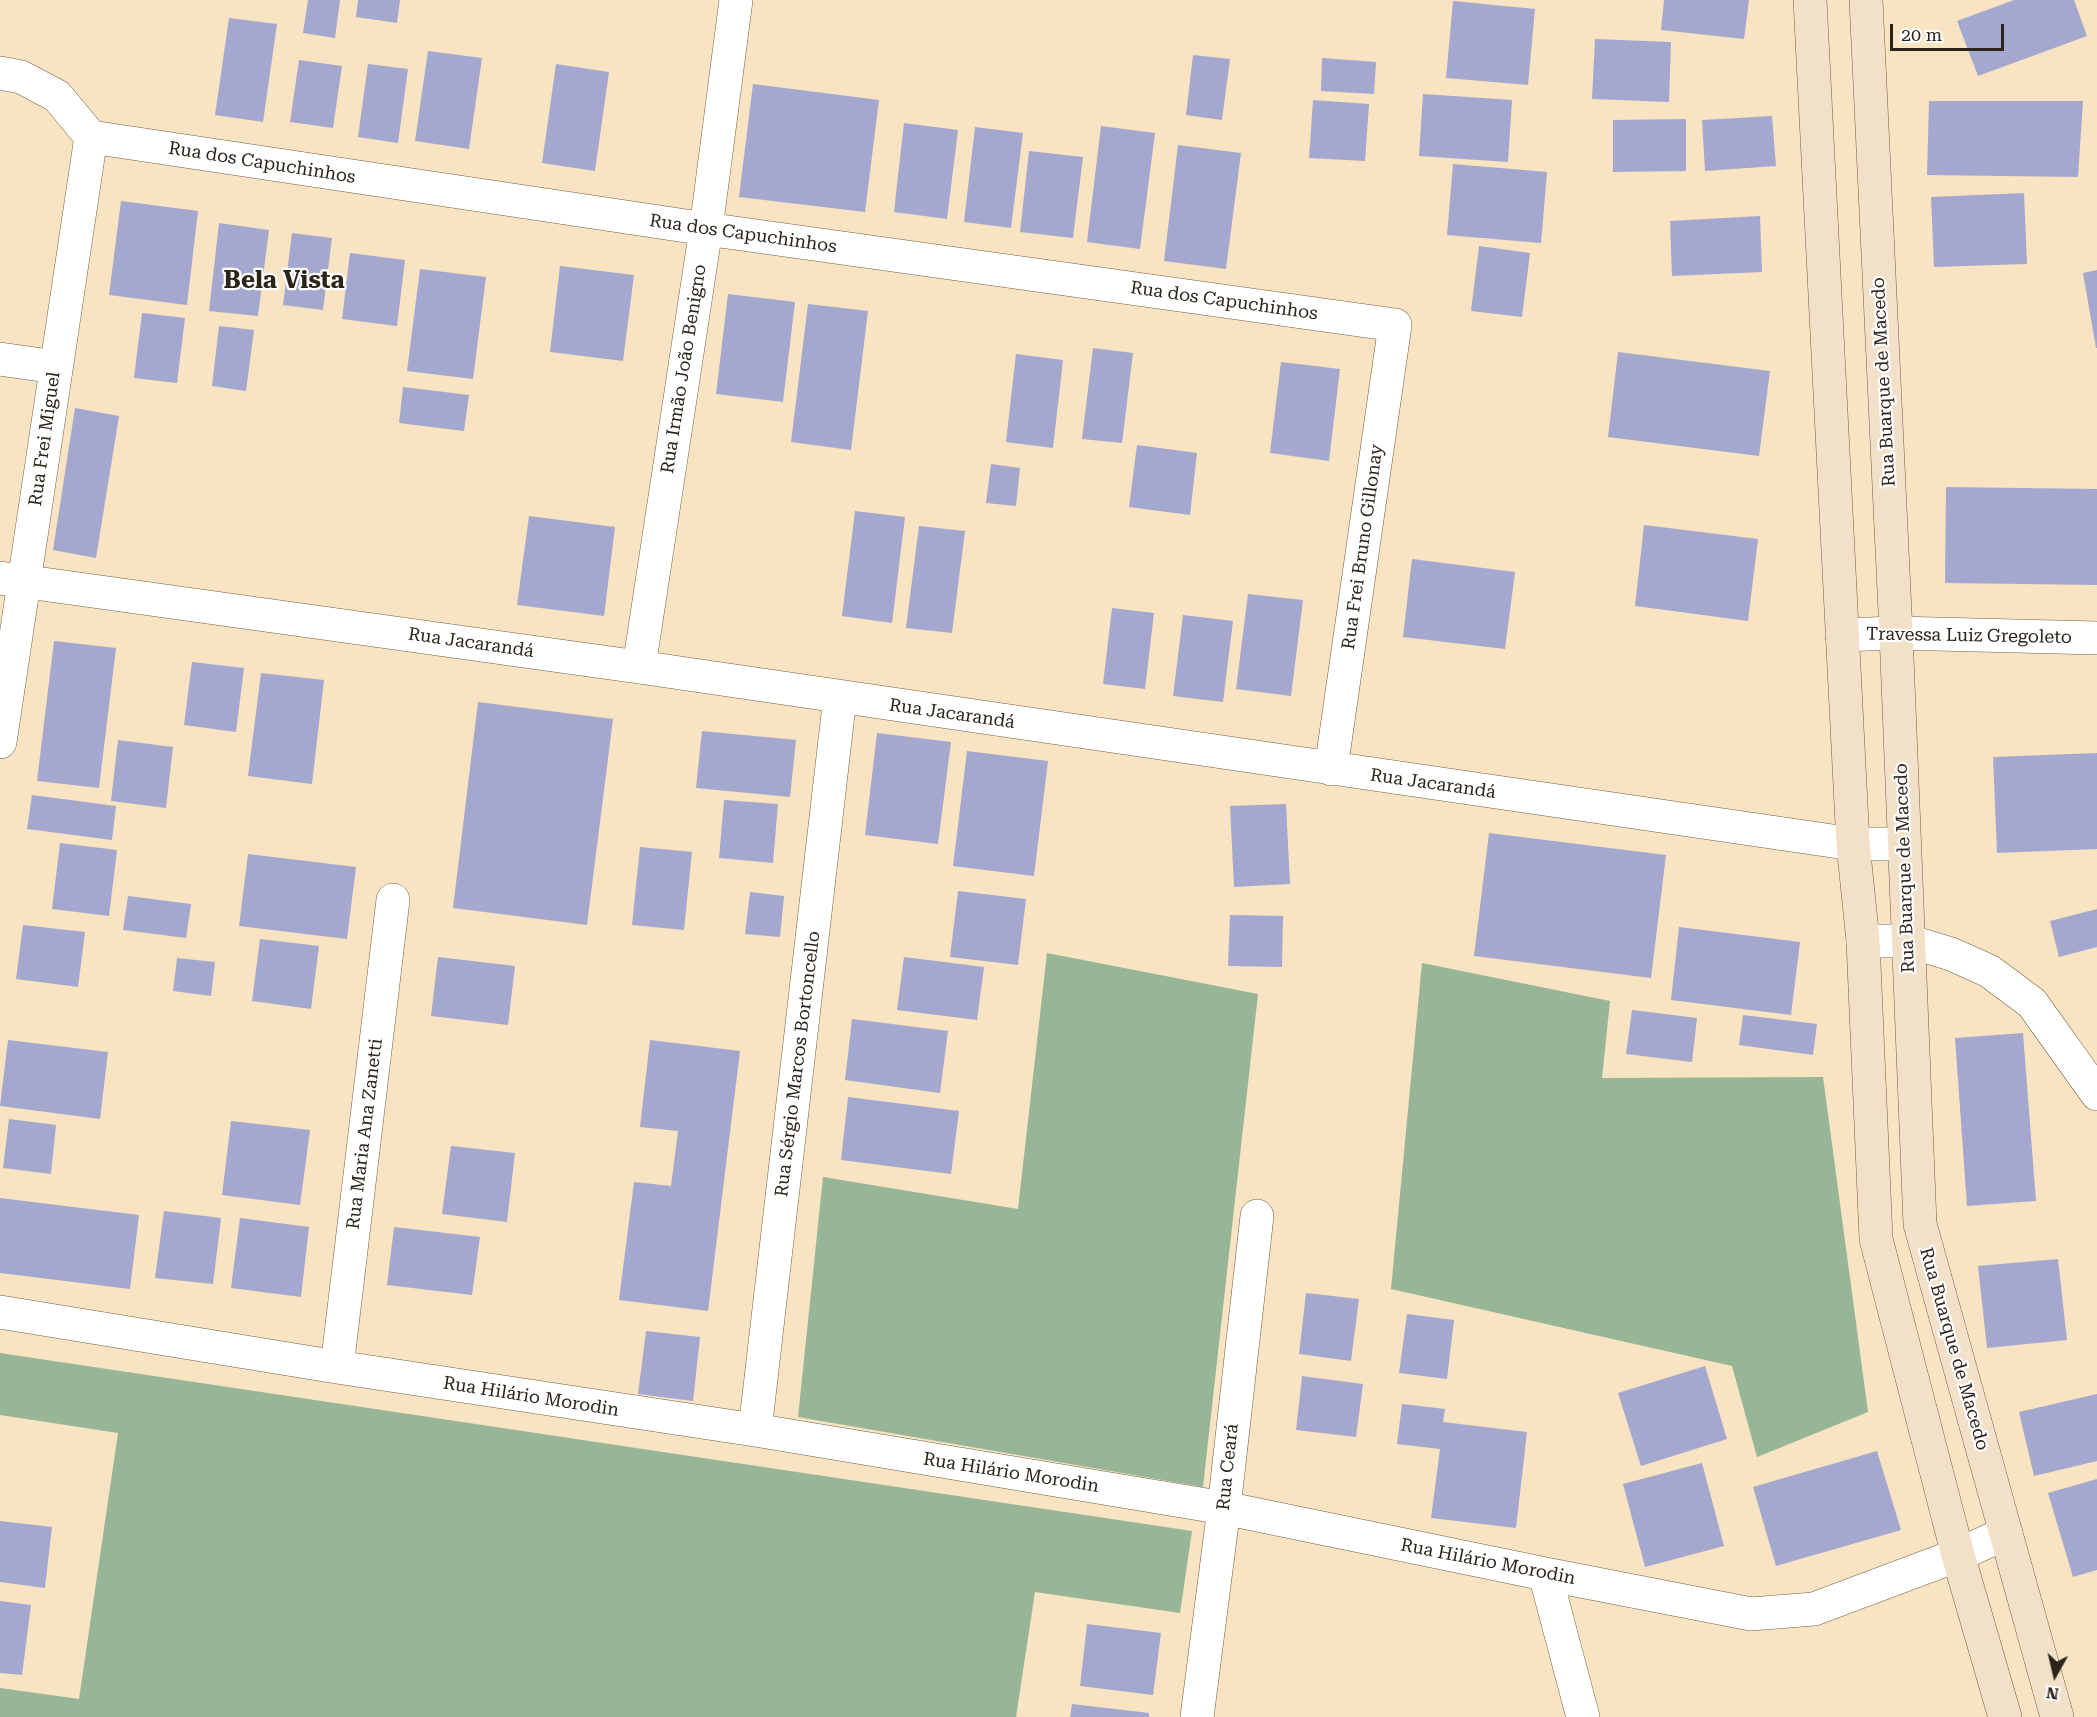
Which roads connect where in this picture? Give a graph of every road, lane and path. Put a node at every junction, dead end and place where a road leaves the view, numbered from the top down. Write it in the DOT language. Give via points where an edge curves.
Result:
graph roads {
  1 [pos="736,0"];
  2 [pos="1810,0"];
  3 [pos="1866,0"];
  4 [pos="0,73"];
  5 [pos="91,137"];
  6 [pos="706,230"];
  7 [pos="1395,325"];
  8 [pos="0,359"];
  9 [pos="56,367"];
  10 [pos="12,580"];
  11 [pos="1896,633"];
  12 [pos="1842,635"];
  13 [pos="2097,638"];
  14 [pos="639,667"];
  15 [pos="840,698"];
  16 [pos="0,742"];
  17 [pos="1330,769"];
  18 [pos="1853,844"];
  19 [pos="1904,844"];
  20 [pos="393,900"];
  21 [pos="1863,941"];
  22 [pos="1908,941"];
  23 [pos="2097,1094"];
  24 [pos="1918,1189"];
  25 [pos="1874,1195"];
  26 [pos="1257,1216"];
  27 [pos="0,1312"];
  28 [pos="337,1367"];
  29 [pos="755,1430"];
  30 [pos="1224,1508"];
  31 [pos="2006,1533"];
  32 [pos="1958,1555"];
  33 [pos="1545,1574"];
  34 [pos="1197,1717"];
  35 [pos="1583,1717"];
  36 [pos="2005,1717"];
  37 [pos="2057,1717"];
  1 -- 6 [label="street, Rua Irmão João Benigno"];
  2 -- 12 [label="main road"];
  3 -- 11 [label="main road, Rua Buarque de Macedo"];
  4 -- 5 [label="street" via="21,77 57,96"];
  5 -- 6 [label="street, Rua dos Capuchinhos"];
  5 -- 9 [label="street, Rua Frei Miguel"];
  6 -- 7 [label="street, Rua dos Capuchinhos"];
  6 -- 14 [label="street, Rua Irmão João Benigno"];
  7 -- 17 [label="street, Rua Frei Bruno Gillonay"];
  8 -- 9 [label="street"];
  9 -- 10 [label="street, Rua Frei Miguel"];
  10 -- 14 [label="street, Rua Jacarandá"];
  10 -- 16 [label="street, Rua Frei Miguel"];
  11 -- 12 [label="street, Travessa Luiz Gregoleto"];
  11 -- 13 [label="street, Travessa Luiz Gregoleto"];
  11 -- 19 [label="main road, Rua Buarque de Macedo"];
  12 -- 18 [label="main road"];
  14 -- 15 [label="street, Rua Jacarandá"];
  15 -- 17 [label="street, Rua Jacarandá"];
  15 -- 29 [label="street, Rua Sérgio Marcos Bortoncello"];
  17 -- 18 [label="street, Rua Jacarandá"];
  18 -- 19 [label="street, Rua Jacarandá"];
  18 -- 21 [label="main road"];
  19 -- 22 [label="main road, Rua Buarque de Macedo"];
  20 -- 28 [label="street, Rua Maria Ana Zanetti"];
  21 -- 22 [label="street"];
  21 -- 25 [label="main road"];
  22 -- 23 [label="street" via="1989,971 2032,1003"];
  22 -- 24 [label="main road, Rua Buarque de Macedo"];
  24 -- 25 [label="main road"];
  24 -- 31 [label="main road, Rua Buarque de Macedo" via="1920,1224"];
  25 -- 32 [label="main road" via="1876,1239"];
  26 -- 30 [label="street, Rua Ceará"];
  27 -- 28 [label="street, Rua Hilário Morodin"];
  28 -- 29 [label="street, Rua Hilário Morodin"];
  29 -- 30 [label="street, Rua Hilário Morodin"];
  30 -- 33 [label="street, Rua Hilário Morodin"];
  30 -- 34 [label="street, Rua Ceará"];
  31 -- 32 [label="street, Rua Hilário Morodin"];
  31 -- 37 [label="main road, Rua Buarque de Macedo"];
  32 -- 33 [label="street, Rua Hilário Morodin" via="1814,1609 1751,1614"];
  32 -- 36 [label="main road"];
  33 -- 35 [label="street"];
}
